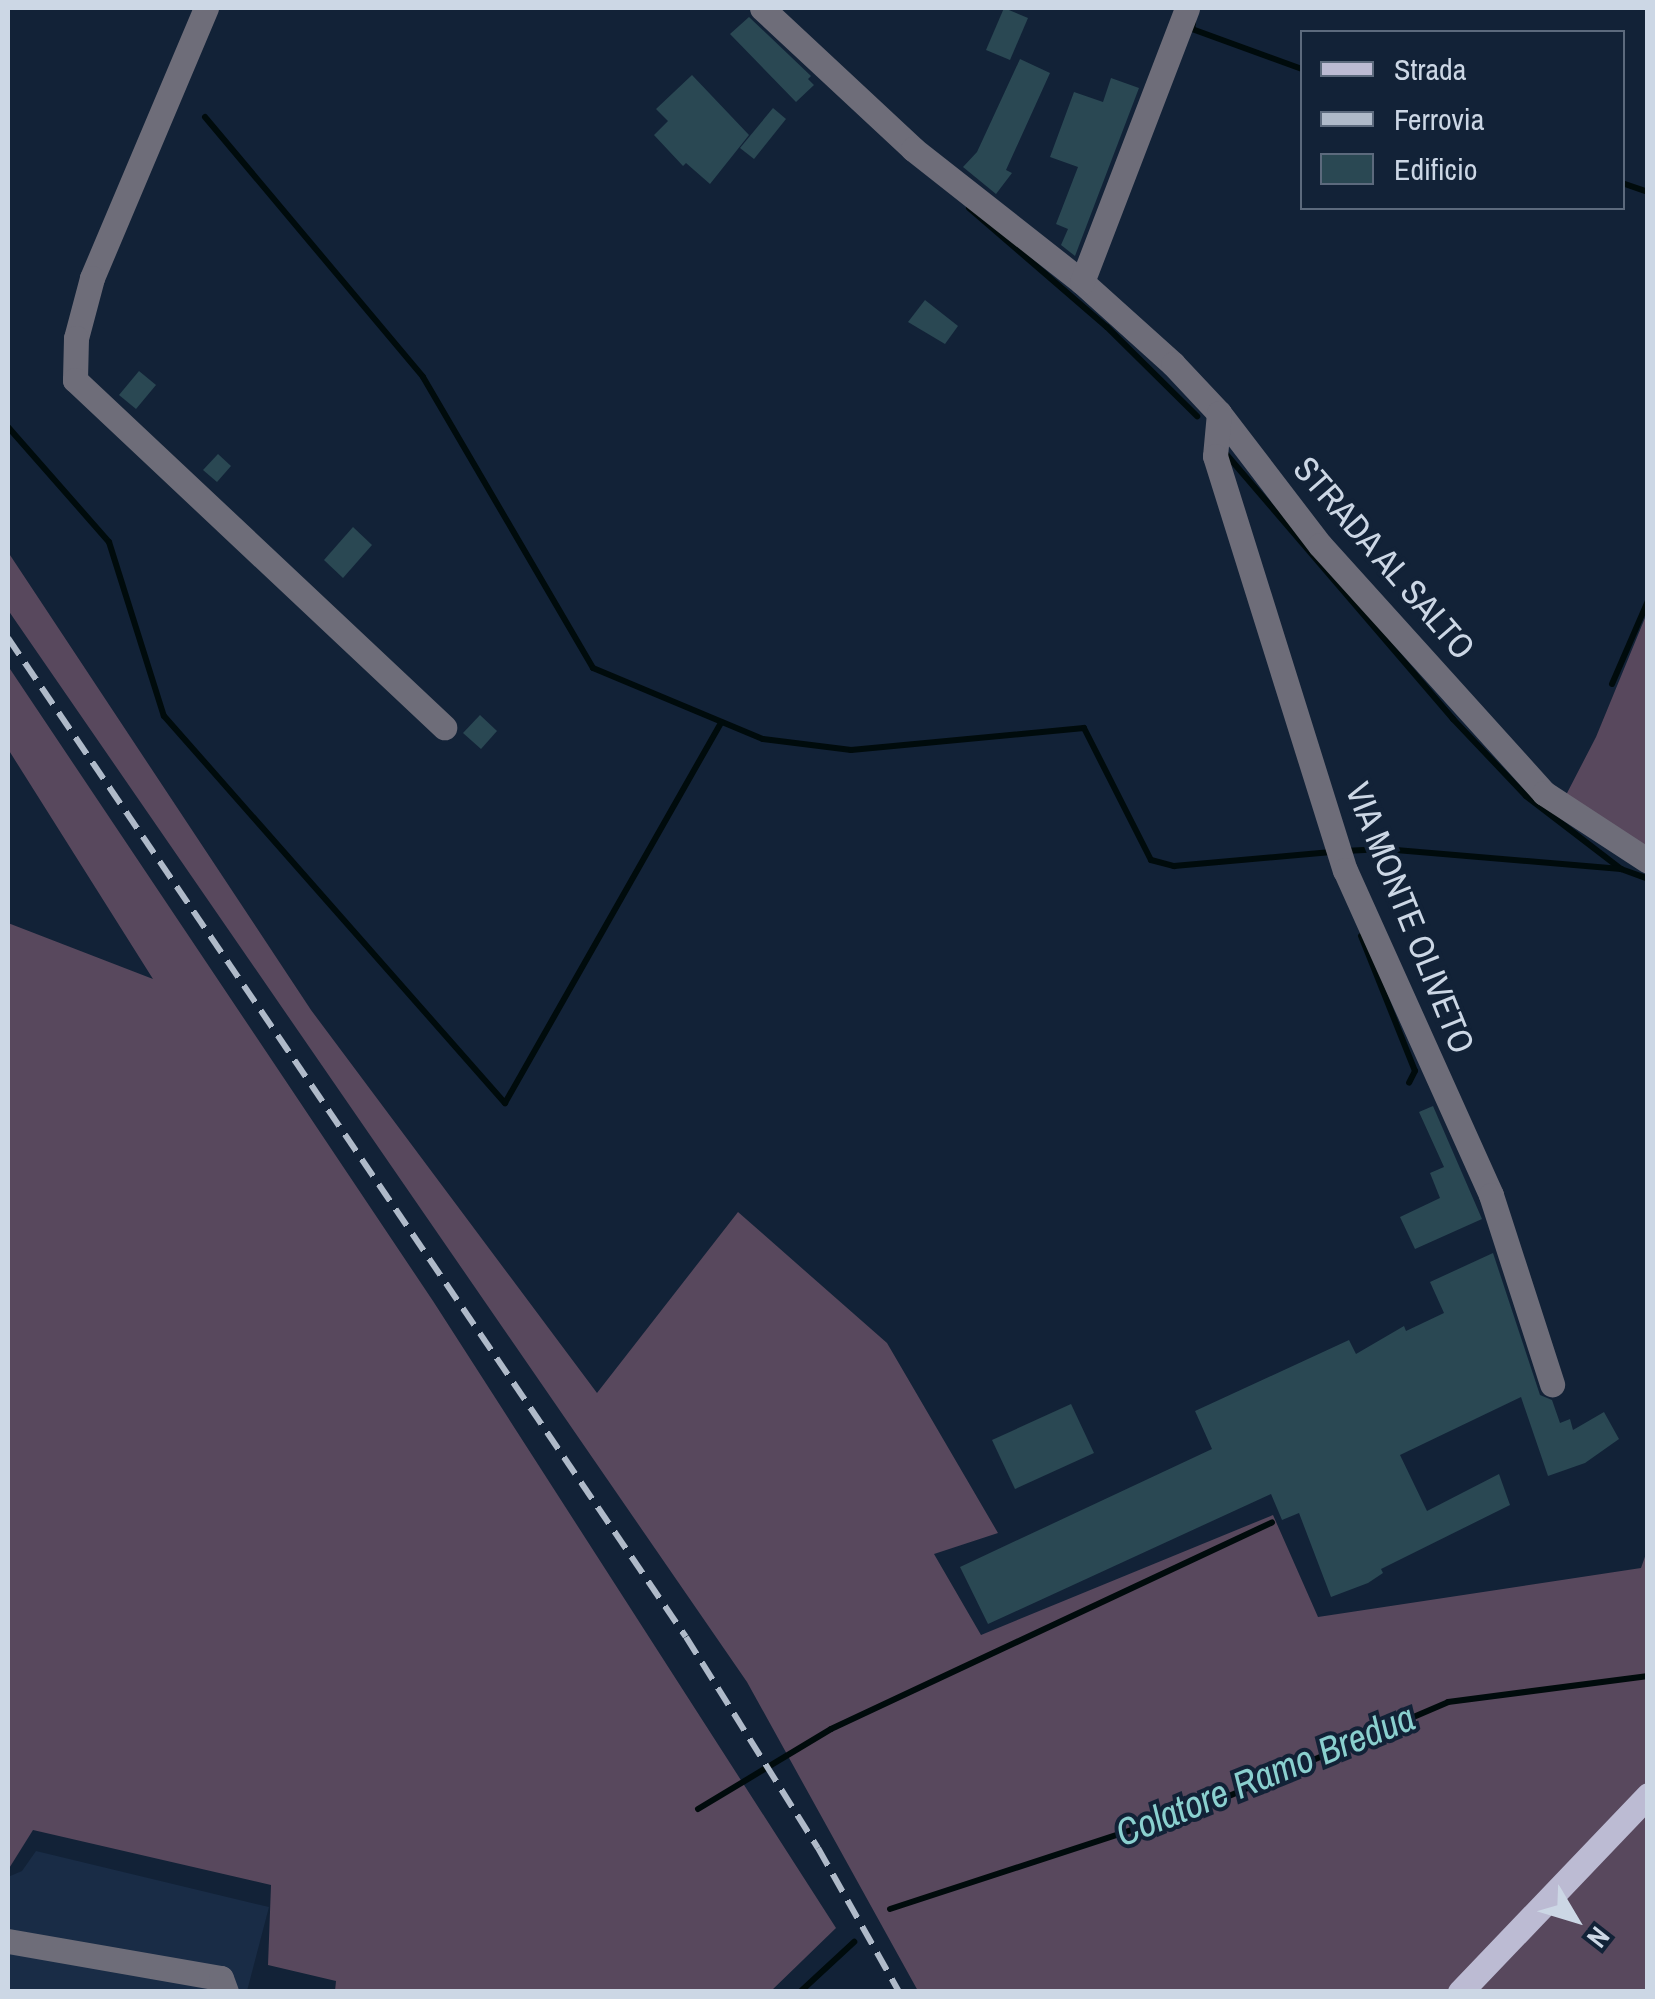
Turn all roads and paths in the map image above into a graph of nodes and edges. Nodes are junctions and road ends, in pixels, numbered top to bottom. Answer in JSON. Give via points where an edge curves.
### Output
{"nodes":[{"id":1,"x":206,"y":8,"type":"edge"},
{"id":2,"x":762,"y":8,"type":"edge"},
{"id":3,"x":1187,"y":8,"type":"edge"},
{"id":4,"x":1082,"y":282,"type":"junction"},
{"id":5,"x":1218,"y":413,"type":"junction"},
{"id":6,"x":444,"y":727,"type":"dead end"},
{"id":7,"x":1648,"y":861,"type":"edge"},
{"id":8,"x":1552,"y":1384,"type":"dead end"},
{"id":9,"x":1648,"y":1795,"type":"edge"},
{"id":10,"x":8,"y":1940,"type":"edge"},
{"id":11,"x":226,"y":1992,"type":"edge"},
{"id":12,"x":1460,"y":1992,"type":"edge"}],
"edges":[{"from":1,"to":6,"type":"street","via":[[92,278],[76,338],[75,380]]},
{"from":2,"to":4,"type":"street","name":"STRADA AL SALTO","via":[[912,149]]},
{"from":3,"to":4,"type":"street"},
{"from":4,"to":5,"type":"street","name":"STRADA AL SALTO"},
{"from":5,"to":7,"type":"street","name":"STRADA AL SALTO","via":[[1320,544],[1544,793]]},
{"from":5,"to":8,"type":"street","name":"VIA MONTE OLIVETO","via":[[1214,456],[1339,851],[1491,1195]]},
{"from":9,"to":12,"type":"main road"},
{"from":10,"to":11,"type":"street","via":[[220,1978]]}]}
